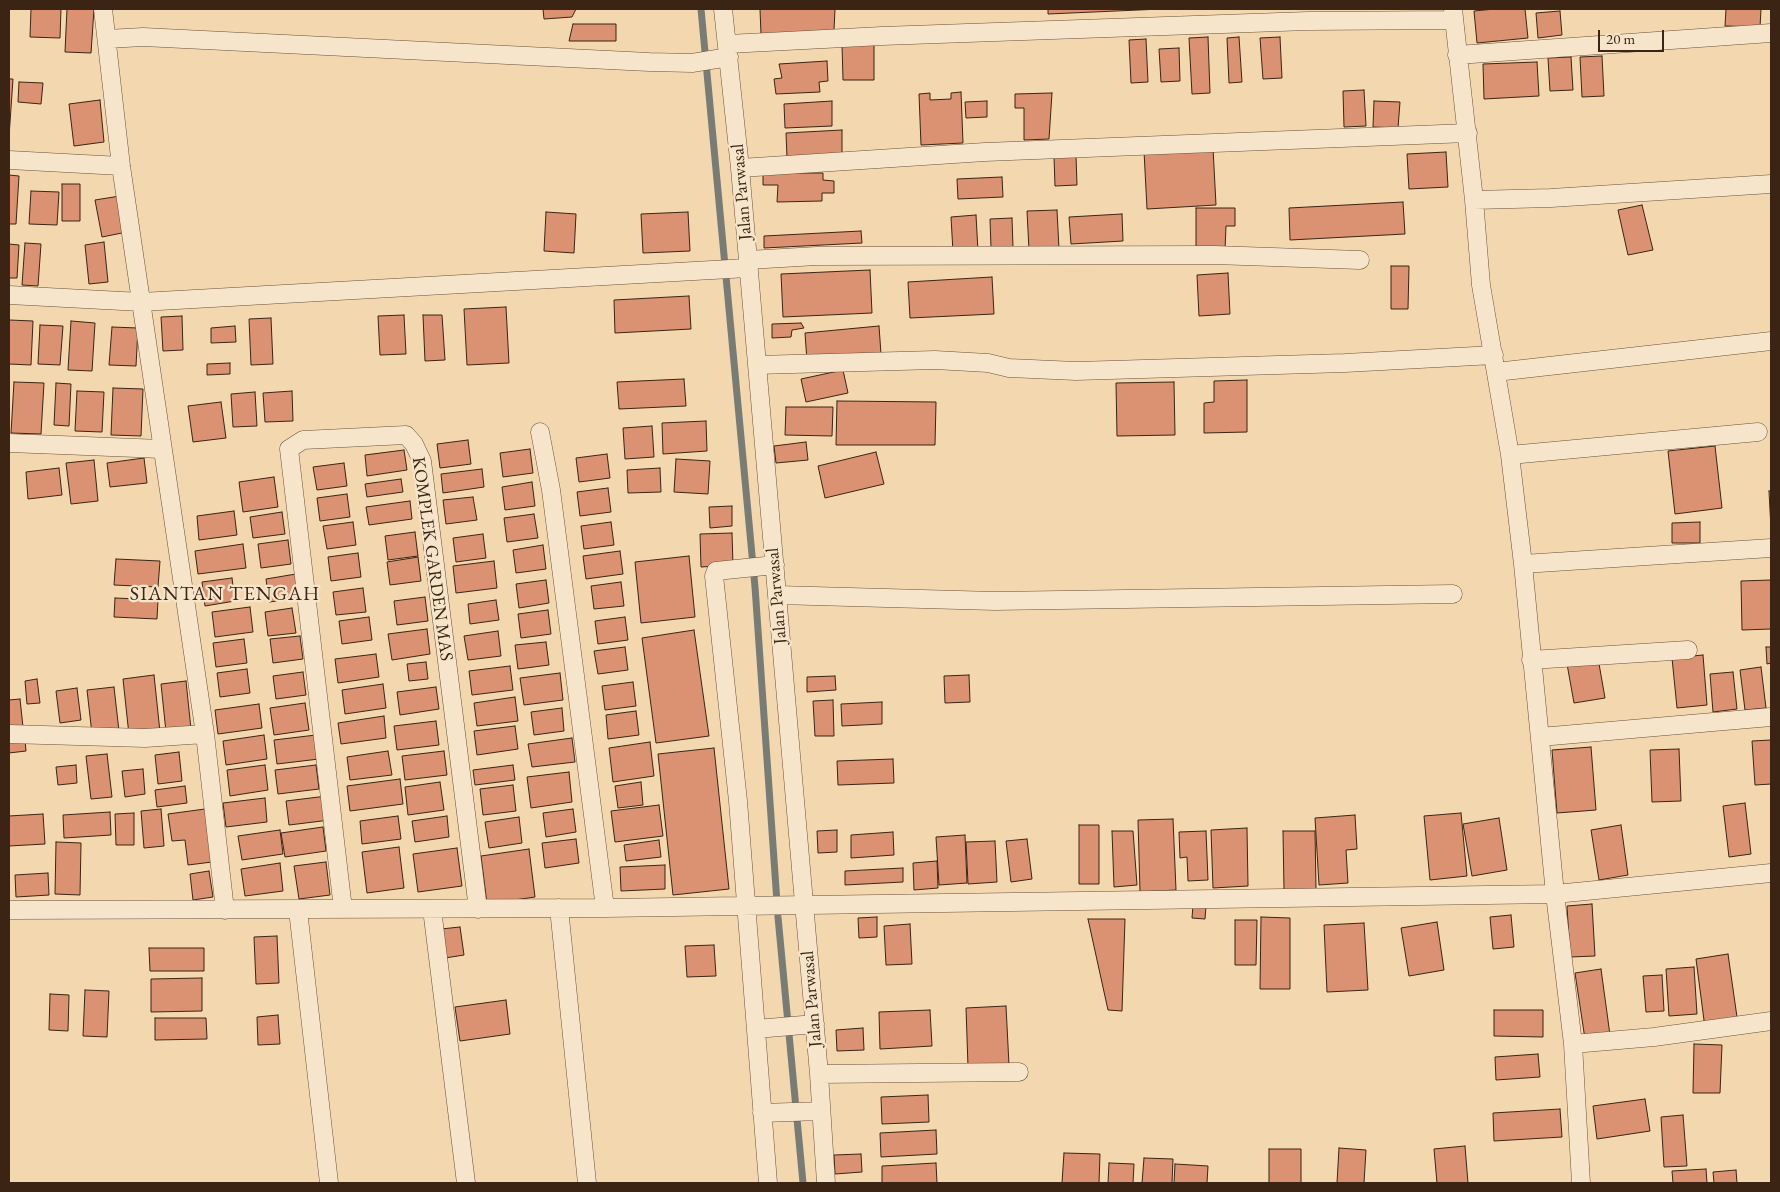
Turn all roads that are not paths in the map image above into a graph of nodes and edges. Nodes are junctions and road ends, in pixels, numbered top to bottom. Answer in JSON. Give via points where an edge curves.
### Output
{"nodes":[{"id":1,"x":103,"y":9,"type":"edge"},
{"id":2,"x":723,"y":9,"type":"edge"},
{"id":3,"x":1454,"y":14,"type":"edge"},
{"id":4,"x":1771,"y":33,"type":"edge"},
{"id":5,"x":106,"y":38,"type":"junction"},
{"id":6,"x":724,"y":54,"type":"junction"},
{"id":7,"x":1457,"y":55,"type":"junction"},
{"id":8,"x":1468,"y":133,"type":"junction"},
{"id":9,"x":9,"y":160,"type":"edge"},
{"id":10,"x":121,"y":166,"type":"junction"},
{"id":11,"x":740,"y":168,"type":"junction"},
{"id":12,"x":1771,"y":184,"type":"edge"},
{"id":13,"x":1474,"y":200,"type":"junction"},
{"id":14,"x":1360,"y":260,"type":"dead end"},
{"id":15,"x":745,"y":265,"type":"junction"},
{"id":16,"x":9,"y":295,"type":"edge"},
{"id":17,"x":141,"y":302,"type":"junction"},
{"id":18,"x":1771,"y":341,"type":"edge"},
{"id":19,"x":1495,"y":363,"type":"junction"},
{"id":20,"x":757,"y":365,"type":"junction"},
{"id":21,"x":540,"y":432,"type":"dead end"},
{"id":22,"x":1758,"y":432,"type":"dead end"},
{"id":23,"x":9,"y":443,"type":"edge"},
{"id":24,"x":162,"y":449,"type":"junction"},
{"id":25,"x":1510,"y":455,"type":"junction"},
{"id":26,"x":1771,"y":548,"type":"edge"},
{"id":27,"x":1523,"y":564,"type":"junction"},
{"id":28,"x":769,"y":566,"type":"junction"},
{"id":29,"x":1453,"y":594,"type":"dead end"},
{"id":30,"x":777,"y":596,"type":"junction"},
{"id":31,"x":1688,"y":650,"type":"dead end"},
{"id":32,"x":1531,"y":660,"type":"junction"},
{"id":33,"x":1771,"y":717,"type":"edge"},
{"id":34,"x":9,"y":734,"type":"edge"},
{"id":35,"x":205,"y":734,"type":"junction"},
{"id":36,"x":1540,"y":737,"type":"junction"},
{"id":37,"x":1771,"y":873,"type":"edge"},
{"id":38,"x":1555,"y":894,"type":"junction"},
{"id":39,"x":797,"y":904,"type":"junction"},
{"id":40,"x":755,"y":905,"type":"junction"},
{"id":41,"x":559,"y":908,"type":"junction"},
{"id":42,"x":605,"y":908,"type":"junction"},
{"id":43,"x":343,"y":909,"type":"junction"},
{"id":44,"x":432,"y":909,"type":"junction"},
{"id":45,"x":478,"y":909,"type":"junction"},
{"id":46,"x":9,"y":910,"type":"edge"},
{"id":47,"x":225,"y":910,"type":"junction"},
{"id":48,"x":298,"y":910,"type":"junction"},
{"id":49,"x":1771,"y":1021,"type":"edge"},
{"id":50,"x":806,"y":1025,"type":"junction"},
{"id":51,"x":756,"y":1029,"type":"junction"},
{"id":52,"x":1573,"y":1044,"type":"junction"},
{"id":53,"x":1019,"y":1072,"type":"dead end"},
{"id":54,"x":819,"y":1074,"type":"junction"},
{"id":55,"x":814,"y":1111,"type":"junction"},
{"id":56,"x":762,"y":1113,"type":"junction"},
{"id":57,"x":329,"y":1183,"type":"edge"},
{"id":58,"x":466,"y":1183,"type":"edge"},
{"id":59,"x":587,"y":1183,"type":"edge"},
{"id":60,"x":768,"y":1183,"type":"edge"},
{"id":61,"x":826,"y":1183,"type":"edge"},
{"id":62,"x":1581,"y":1183,"type":"edge"}],
"edges":[{"from":1,"to":5,"type":"street"},
{"from":2,"to":6,"type":"street","name":"Jalan Parwasal"},
{"from":3,"to":6,"type":"street","via":[[882,36]]},
{"from":3,"to":7,"type":"street"},
{"from":4,"to":7,"type":"street"},
{"from":5,"to":6,"type":"street","via":[[170,38],[692,63]]},
{"from":5,"to":10,"type":"street"},
{"from":6,"to":11,"type":"street","name":"Jalan Parwasal"},
{"from":7,"to":8,"type":"street"},
{"from":8,"to":11,"type":"street","via":[[985,152]]},
{"from":8,"to":13,"type":"street"},
{"from":9,"to":10,"type":"street"},
{"from":10,"to":17,"type":"street"},
{"from":11,"to":15,"type":"street","name":"Jalan Parwasal"},
{"from":12,"to":13,"type":"street"},
{"from":13,"to":19,"type":"street","via":[[1481,285]]},
{"from":14,"to":15,"type":"street","via":[[1214,255],[817,256]]},
{"from":15,"to":17,"type":"street"},
{"from":15,"to":20,"type":"street","name":"Jalan Parwasal"},
{"from":16,"to":17,"type":"street"},
{"from":17,"to":24,"type":"street"},
{"from":18,"to":19,"type":"street"},
{"from":19,"to":20,"type":"street","via":[[1345,363],[1076,371],[935,360]]},
{"from":19,"to":25,"type":"street"},
{"from":20,"to":28,"type":"street","name":"Jalan Parwasal"},
{"from":21,"to":42,"type":"street","via":[[551,490]]},
{"from":22,"to":25,"type":"street"},
{"from":23,"to":24,"type":"street"},
{"from":24,"to":35,"type":"street"},
{"from":25,"to":27,"type":"street"},
{"from":26,"to":27,"type":"street"},
{"from":27,"to":32,"type":"street"},
{"from":28,"to":30,"type":"street","name":"Jalan Parwasal"},
{"from":28,"to":40,"type":"street","via":[[716,571],[714,585],[738,801]]},
{"from":29,"to":30,"type":"street","via":[[995,601]]},
{"from":30,"to":39,"type":"street","name":"Jalan Parwasal"},
{"from":31,"to":32,"type":"street"},
{"from":32,"to":36,"type":"street"},
{"from":33,"to":36,"type":"street"},
{"from":34,"to":35,"type":"street","via":[[145,738]]},
{"from":35,"to":47,"type":"street"},
{"from":36,"to":38,"type":"street"},
{"from":37,"to":38,"type":"street"},
{"from":38,"to":39,"type":"street"},
{"from":38,"to":52,"type":"street"},
{"from":39,"to":40,"type":"street"},
{"from":39,"to":50,"type":"street","name":"Jalan Parwasal"},
{"from":40,"to":42,"type":"street"},
{"from":40,"to":51,"type":"street"},
{"from":41,"to":42,"type":"street"},
{"from":41,"to":45,"type":"street"},
{"from":41,"to":59,"type":"street"},
{"from":43,"to":44,"type":"street"},
{"from":43,"to":45,"type":"street","name":"KOMPLEK GARDEN MAS","via":[[289,449],[303,440],[406,435],[422,461]]},
{"from":43,"to":48,"type":"street"},
{"from":44,"to":45,"type":"street"},
{"from":44,"to":58,"type":"street"},
{"from":46,"to":47,"type":"street"},
{"from":47,"to":48,"type":"street"},
{"from":48,"to":57,"type":"street"},
{"from":49,"to":52,"type":"street"},
{"from":50,"to":51,"type":"street"},
{"from":50,"to":54,"type":"street","name":"Jalan Parwasal"},
{"from":51,"to":56,"type":"street"},
{"from":52,"to":62,"type":"street"},
{"from":53,"to":54,"type":"street"},
{"from":54,"to":55,"type":"street","name":"Jalan Parwasal"},
{"from":55,"to":56,"type":"street"},
{"from":55,"to":61,"type":"street","name":"Jalan Parwasal"},
{"from":56,"to":60,"type":"street"}]}
